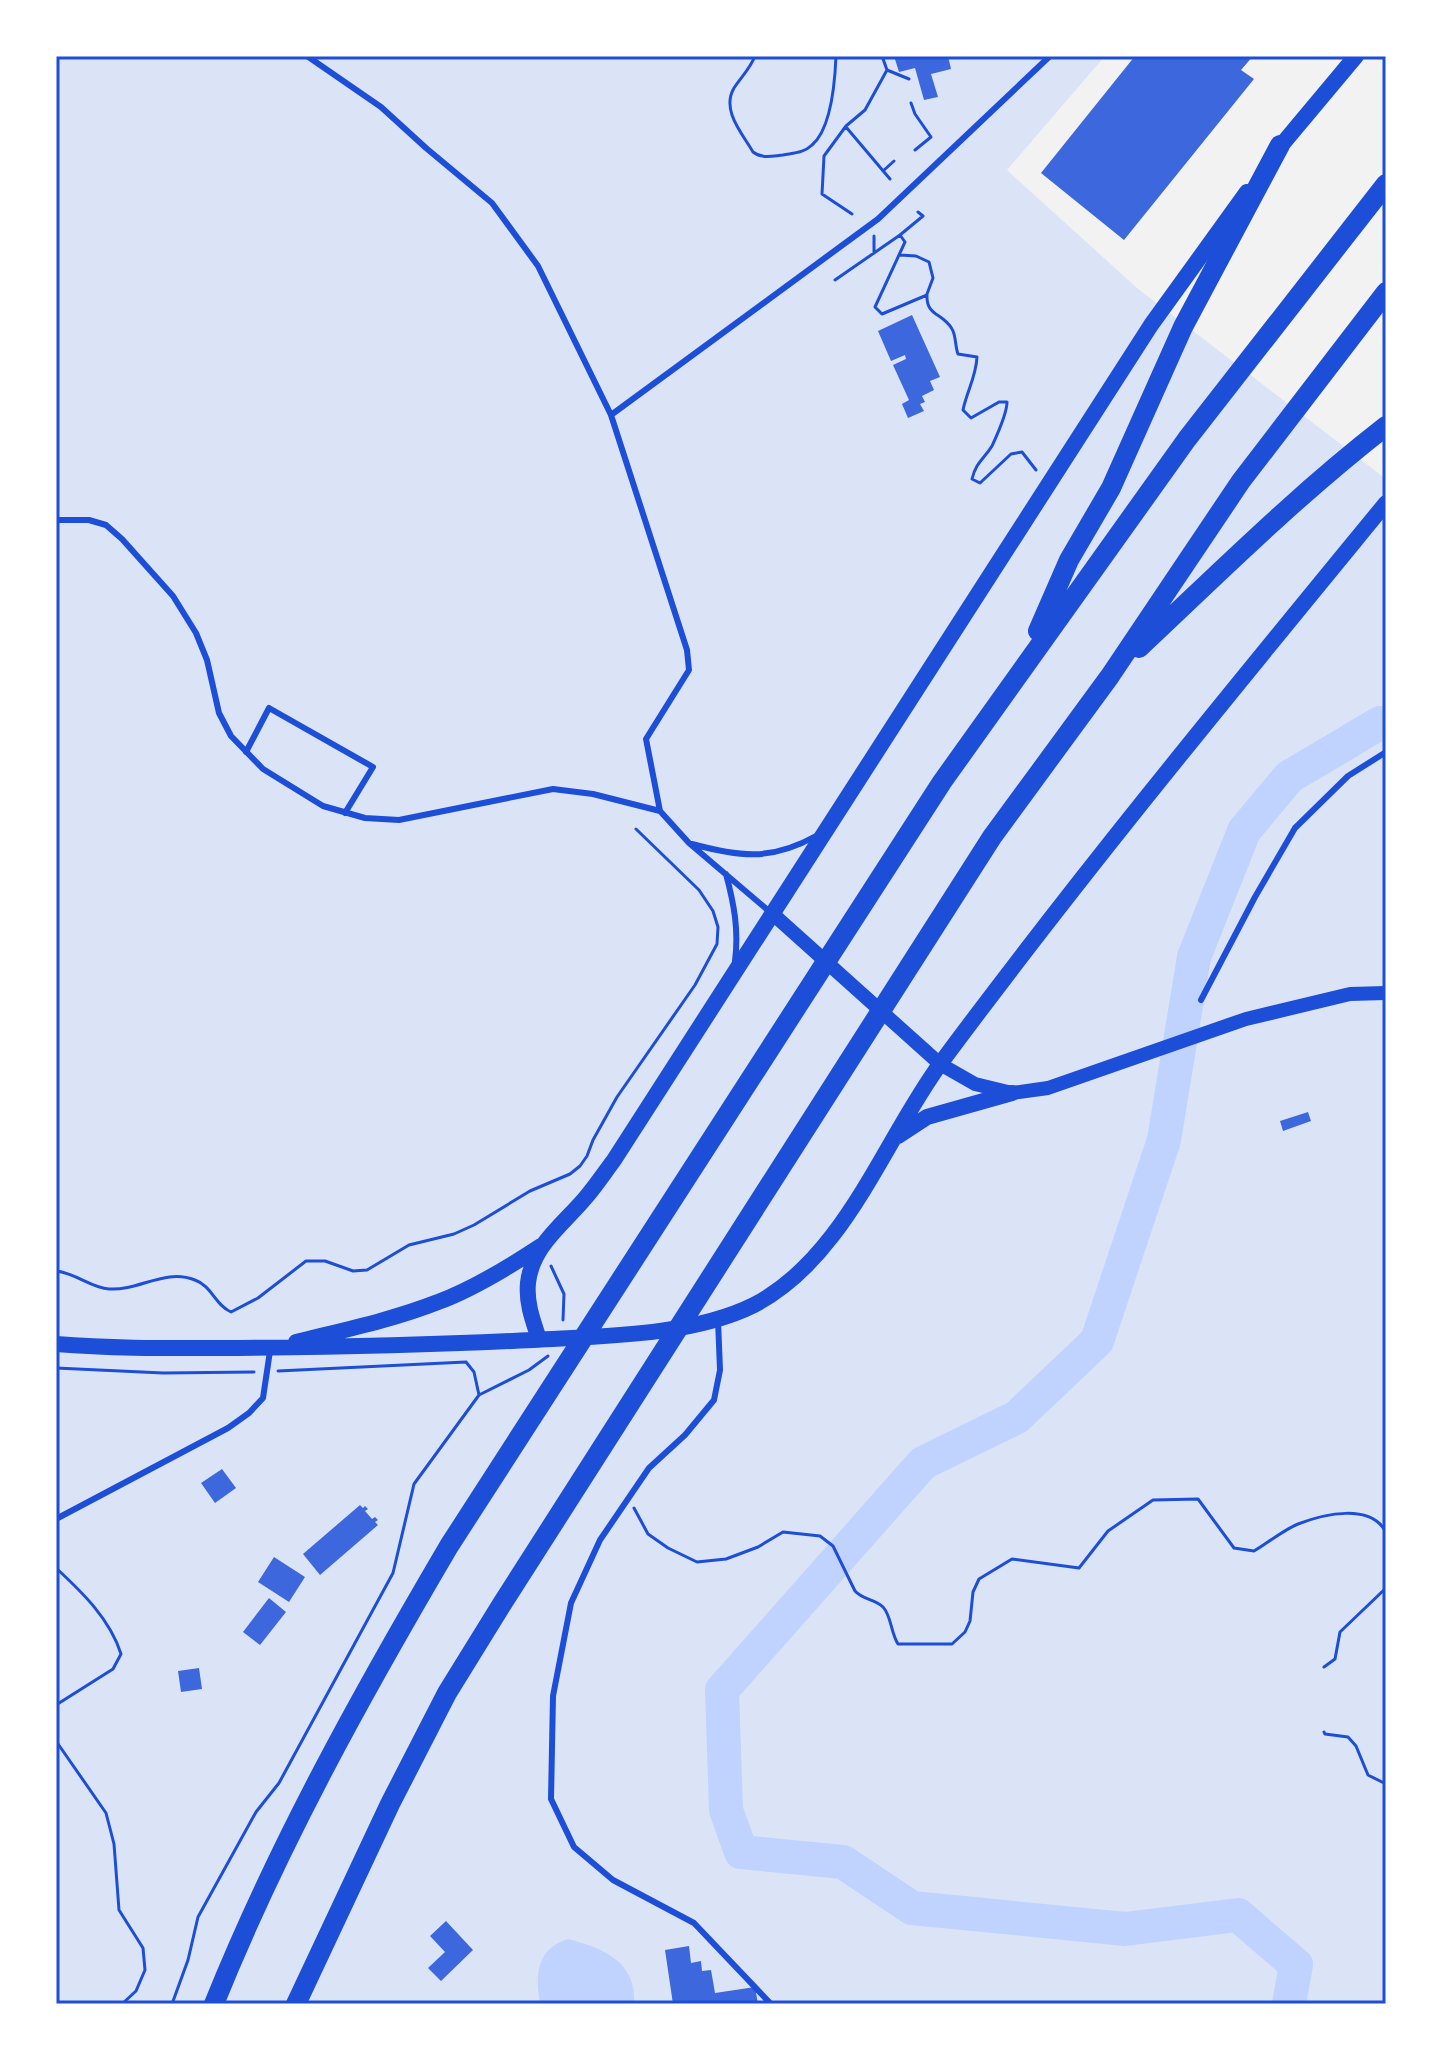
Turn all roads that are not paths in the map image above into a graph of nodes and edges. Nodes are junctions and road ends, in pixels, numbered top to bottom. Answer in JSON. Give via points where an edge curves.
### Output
{"nodes":[{"id":1,"x":307,"y":56,"type":"edge"},
{"id":2,"x":1050,"y":56,"type":"edge"},
{"id":3,"x":1356,"y":56,"type":"edge"},
{"id":4,"x":1280,"y":145,"type":"junction"},
{"id":5,"x":1386,"y":184,"type":"edge"},
{"id":6,"x":1386,"y":292,"type":"edge"},
{"id":7,"x":611,"y":415,"type":"junction"},
{"id":8,"x":1386,"y":426,"type":"edge"},
{"id":9,"x":1386,"y":503,"type":"edge"},
{"id":10,"x":56,"y":520,"type":"edge"},
{"id":11,"x":1019,"y":674,"type":"junction"},
{"id":12,"x":1110,"y":676,"type":"junction"},
{"id":13,"x":246,"y":752,"type":"junction"},
{"id":14,"x":1386,"y":752,"type":"edge"},
{"id":15,"x":660,"y":811,"type":"junction"},
{"id":16,"x":345,"y":813,"type":"junction"},
{"id":17,"x":826,"y":831,"type":"junction"},
{"id":18,"x":689,"y":843,"type":"junction"},
{"id":19,"x":726,"y":874,"type":"junction"},
{"id":20,"x":774,"y":915,"type":"junction"},
{"id":21,"x":734,"y":974,"type":"junction"},
{"id":22,"x":1386,"y":993,"type":"edge"},
{"id":23,"x":1201,"y":1000,"type":"dead end"},
{"id":24,"x":940,"y":1064,"type":"junction"},
{"id":25,"x":1012,"y":1093,"type":"junction"},
{"id":26,"x":894,"y":1139,"type":"junction"},
{"id":27,"x":542,"y":1245,"type":"junction"},
{"id":28,"x":718,"y":1320,"type":"junction"},
{"id":29,"x":539,"y":1339,"type":"junction"},
{"id":30,"x":56,"y":1344,"type":"edge"},
{"id":31,"x":270,"y":1347,"type":"junction"},
{"id":32,"x":56,"y":1519,"type":"edge"},
{"id":33,"x":214,"y":2004,"type":"edge"},
{"id":34,"x":296,"y":2004,"type":"edge"},
{"id":35,"x":771,"y":2004,"type":"edge"}],
"edges":[{"from":1,"to":7,"type":"lane","via":[[381,107],[492,203],[538,266]]},
{"from":2,"to":7,"type":"lane","via":[[878,219]]},
{"from":3,"to":4,"type":"main road"},
{"from":4,"to":11,"type":"highway","via":[[1183,327]]},
{"from":4,"to":17,"type":"main road","via":[[1151,325]]},
{"from":5,"to":11,"type":"highway","via":[[1187,439]]},
{"from":6,"to":12,"type":"highway","via":[[1241,481]]},
{"from":7,"to":15,"type":"lane","via":[[687,650],[689,670],[646,739]]},
{"from":8,"to":12,"type":"highway","via":[[1246,544]]},
{"from":9,"to":24,"type":"main road","via":[[1190,743]]},
{"from":10,"to":13,"type":"lane","via":[[106,525],[173,596],[207,660],[219,713]]},
{"from":11,"to":33,"type":"highway","via":[[942,782],[449,1546],[334,1747]]},
{"from":12,"to":34,"type":"highway","via":[[992,837],[447,1693]]},
{"from":13,"to":16,"type":"lane","via":[[263,769],[323,806]]},
{"from":13,"to":16,"type":"lane","via":[[269,708],[373,767]]},
{"from":14,"to":23,"type":"lane","via":[[1348,776],[1295,828]]},
{"from":15,"to":16,"type":"lane","via":[[553,789],[399,820]]},
{"from":15,"to":18,"type":"lane"},
{"from":17,"to":18,"type":"lane","via":[[771,854],[730,855]]},
{"from":17,"to":20,"type":"main road"},
{"from":18,"to":19,"type":"lane"},
{"from":19,"to":20,"type":"lane"},
{"from":19,"to":21,"type":"lane","via":[[738,939]]},
{"from":20,"to":21,"type":"main road"},
{"from":20,"to":24,"type":"street"},
{"from":21,"to":27,"type":"main road","via":[[614,1160]]},
{"from":22,"to":25,"type":"street","via":[[1350,994],[1246,1019],[1048,1088]]},
{"from":24,"to":25,"type":"street","via":[[975,1084]]},
{"from":24,"to":26,"type":"main road"},
{"from":25,"to":26,"type":"main road","via":[[927,1117]]},
{"from":26,"to":28,"type":"main road","via":[[843,1220],[804,1268],[782,1288]]},
{"from":27,"to":29,"type":"main road","via":[[528,1284]]},
{"from":27,"to":31,"type":"main road","via":[[442,1301],[379,1322]]},
{"from":28,"to":29,"type":"main road"},
{"from":28,"to":35,"type":"lane","via":[[720,1370],[714,1400],[649,1468],[600,1540],[571,1603],[553,1696],[551,1799],[574,1847],[613,1880],[694,1923]]},
{"from":29,"to":31,"type":"main road","via":[[339,1349]]},
{"from":30,"to":31,"type":"main road"},
{"from":31,"to":32,"type":"lane","via":[[263,1398],[249,1413]]}]}
